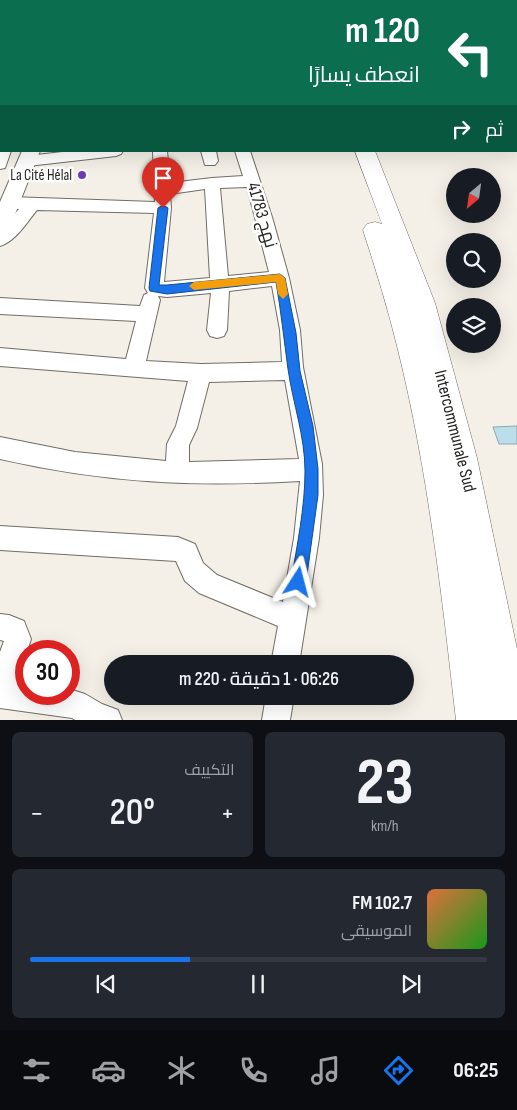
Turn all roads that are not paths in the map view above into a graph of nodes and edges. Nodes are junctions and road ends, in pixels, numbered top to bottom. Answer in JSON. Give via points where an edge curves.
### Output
{"nodes":[{"id":1,"x":4,"y":152,"type":"edge"},
{"id":2,"x":99,"y":152,"type":"edge"},
{"id":3,"x":160,"y":152,"type":"edge"},
{"id":4,"x":242,"y":152,"type":"edge"},
{"id":5,"x":346,"y":152,"type":"edge"},
{"id":6,"x":364,"y":152,"type":"edge"},
{"id":7,"x":29,"y":156,"type":"edge"},
{"id":8,"x":0,"y":164,"type":"edge"},
{"id":9,"x":253,"y":181,"type":"junction"},
{"id":10,"x":212,"y":183,"type":"junction"},
{"id":11,"x":162,"y":190,"type":"junction"},
{"id":12,"x":10,"y":203,"type":"junction"},
{"id":13,"x":33,"y":204,"type":"junction"},
{"id":14,"x":163,"y":208,"type":"junction"},
{"id":15,"x":0,"y":227,"type":"edge"},
{"id":16,"x":0,"y":240,"type":"edge"},
{"id":17,"x":280,"y":278,"type":"junction"},
{"id":18,"x":219,"y":283,"type":"junction"},
{"id":19,"x":154,"y":288,"type":"junction"},
{"id":20,"x":0,"y":306,"type":"edge"},
{"id":21,"x":148,"y":314,"type":"junction"},
{"id":22,"x":217,"y":330,"type":"dead end"},
{"id":23,"x":0,"y":357,"type":"edge"},
{"id":24,"x":134,"y":369,"type":"junction"},
{"id":25,"x":294,"y":371,"type":"junction"},
{"id":26,"x":201,"y":373,"type":"junction"},
{"id":27,"x":0,"y":448,"type":"edge"},
{"id":28,"x":311,"y":469,"type":"junction"},
{"id":29,"x":177,"y":472,"type":"junction"},
{"id":30,"x":0,"y":538,"type":"edge"},
{"id":31,"x":292,"y":619,"type":"junction"},
{"id":32,"x":0,"y":626,"type":"edge"},
{"id":33,"x":286,"y":655,"type":"edge"},
{"id":34,"x":0,"y":694,"type":"edge"},
{"id":35,"x":278,"y":705,"type":"edge"},
{"id":36,"x":108,"y":720,"type":"edge"},
{"id":37,"x":276,"y":720,"type":"edge"},
{"id":38,"x":476,"y":720,"type":"edge"},
{"id":39,"x":510,"y":720,"type":"edge"}],
"edges":[{"from":1,"to":8,"type":"street"},
{"from":2,"to":7,"type":"street"},
{"from":3,"to":11,"type":"street"},
{"from":4,"to":9,"type":"street","name":"نهج 41783"},
{"from":5,"to":38,"type":"highway","name":"Intercommunale Sud","via":[[401,308],[426,406],[448,518]]},
{"from":6,"to":39,"type":"highway","name":"Intercommunale Sud","via":[[421,301],[460,444],[491,600]]},
{"from":7,"to":12,"type":"street"},
{"from":9,"to":10,"type":"street"},
{"from":9,"to":17,"type":"street","name":"نهج 41783"},
{"from":10,"to":11,"type":"street"},
{"from":10,"to":18,"type":"street"},
{"from":11,"to":14,"type":"street"},
{"from":12,"to":13,"type":"street"},
{"from":12,"to":15,"type":"street"},
{"from":13,"to":14,"type":"street"},
{"from":13,"to":16,"type":"street"},
{"from":14,"to":19,"type":"street"},
{"from":17,"to":18,"type":"street"},
{"from":17,"to":25,"type":"street","name":"نهج 41783"},
{"from":18,"to":19,"type":"street","via":[[167,290]]},
{"from":18,"to":22,"type":"street"},
{"from":19,"to":21,"type":"street"},
{"from":20,"to":21,"type":"street"},
{"from":21,"to":24,"type":"street"},
{"from":23,"to":24,"type":"street"},
{"from":24,"to":26,"type":"street"},
{"from":25,"to":26,"type":"street"},
{"from":25,"to":28,"type":"street","name":"نهج 41783","via":[[307,426]]},
{"from":26,"to":29,"type":"street","via":[[178,444]]},
{"from":27,"to":29,"type":"street","via":[[47,459]]},
{"from":28,"to":29,"type":"street"},
{"from":28,"to":31,"type":"street","name":"نهج 41783","via":[[311,495]]},
{"from":30,"to":31,"type":"street","via":[[178,549],[186,554],[194,572],[208,584]]},
{"from":31,"to":33,"type":"street","name":"نهج 41783"},
{"from":32,"to":34,"type":"street","via":[[12,628],[18,639]]},
{"from":34,"to":36,"type":"street","via":[[75,704],[91,716]]},
{"from":35,"to":37,"type":"street"}]}
